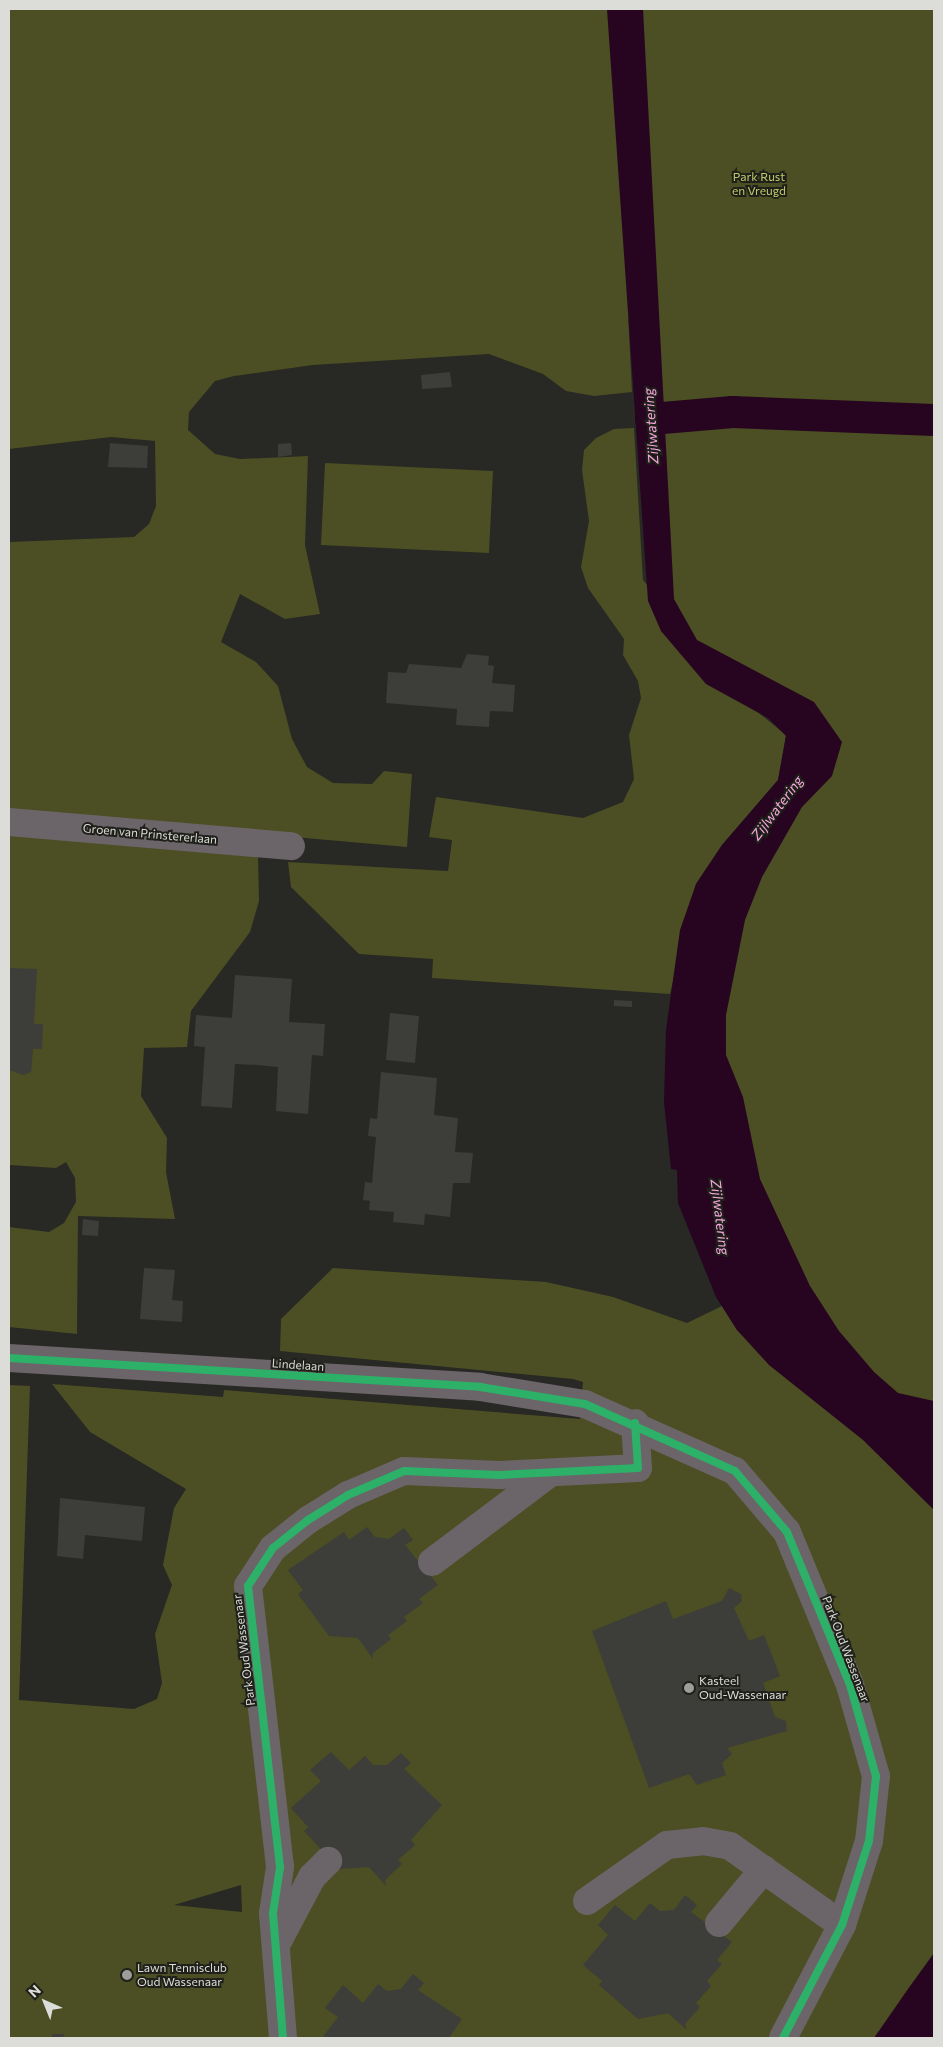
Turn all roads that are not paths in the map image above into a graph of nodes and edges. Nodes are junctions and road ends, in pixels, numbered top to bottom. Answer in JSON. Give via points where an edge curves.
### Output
{"nodes":[{"id":1,"x":9,"y":822,"type":"edge"},
{"id":2,"x":291,"y":846,"type":"dead end"},
{"id":3,"x":9,"y":1358,"type":"edge"},
{"id":4,"x":585,"y":1404,"type":"joint"},
{"id":5,"x":635,"y":1423,"type":"junction"},
{"id":6,"x":550,"y":1473,"type":"junction"},
{"id":7,"x":432,"y":1562,"type":"dead end"},
{"id":8,"x":328,"y":1861,"type":"dead end"},
{"id":9,"x":764,"y":1868,"type":"junction"},
{"id":10,"x":587,"y":1901,"type":"dead end"},
{"id":11,"x":719,"y":1923,"type":"dead end"},
{"id":12,"x":842,"y":1925,"type":"junction"},
{"id":13,"x":276,"y":1946,"type":"junction"},
{"id":14,"x":283,"y":2038,"type":"edge"},
{"id":15,"x":783,"y":2038,"type":"edge"}],
"edges":[{"from":1,"to":2,"type":"street","name":"Groen van Prinstererlaan"},
{"from":3,"to":4,"type":"street","name":"Lindelaan","via":[[480,1388]]},
{"from":4,"to":5,"type":"street","name":"Park Oud Wassenaar"},
{"from":5,"to":6,"type":"street","name":"Park Oud Wassenaar","via":[[638,1468]]},
{"from":5,"to":12,"type":"street","name":"Park Oud Wassenaar","via":[[735,1471],[791,1541],[850,1686],[876,1776],[869,1841]]},
{"from":6,"to":7,"type":"street"},
{"from":6,"to":13,"type":"street","name":"Park Oud Wassenaar","via":[[404,1471],[348,1495],[308,1520],[273,1548],[248,1586],[280,1867],[273,1913]]},
{"from":8,"to":13,"type":"street","via":[[312,1877]]},
{"from":9,"to":10,"type":"street","via":[[730,1846],[703,1841],[666,1845]]},
{"from":9,"to":11,"type":"street"},
{"from":9,"to":12,"type":"street"},
{"from":12,"to":15,"type":"street","name":"Park Oud Wassenaar"},
{"from":13,"to":14,"type":"street","name":"Park Oud Wassenaar"}]}
